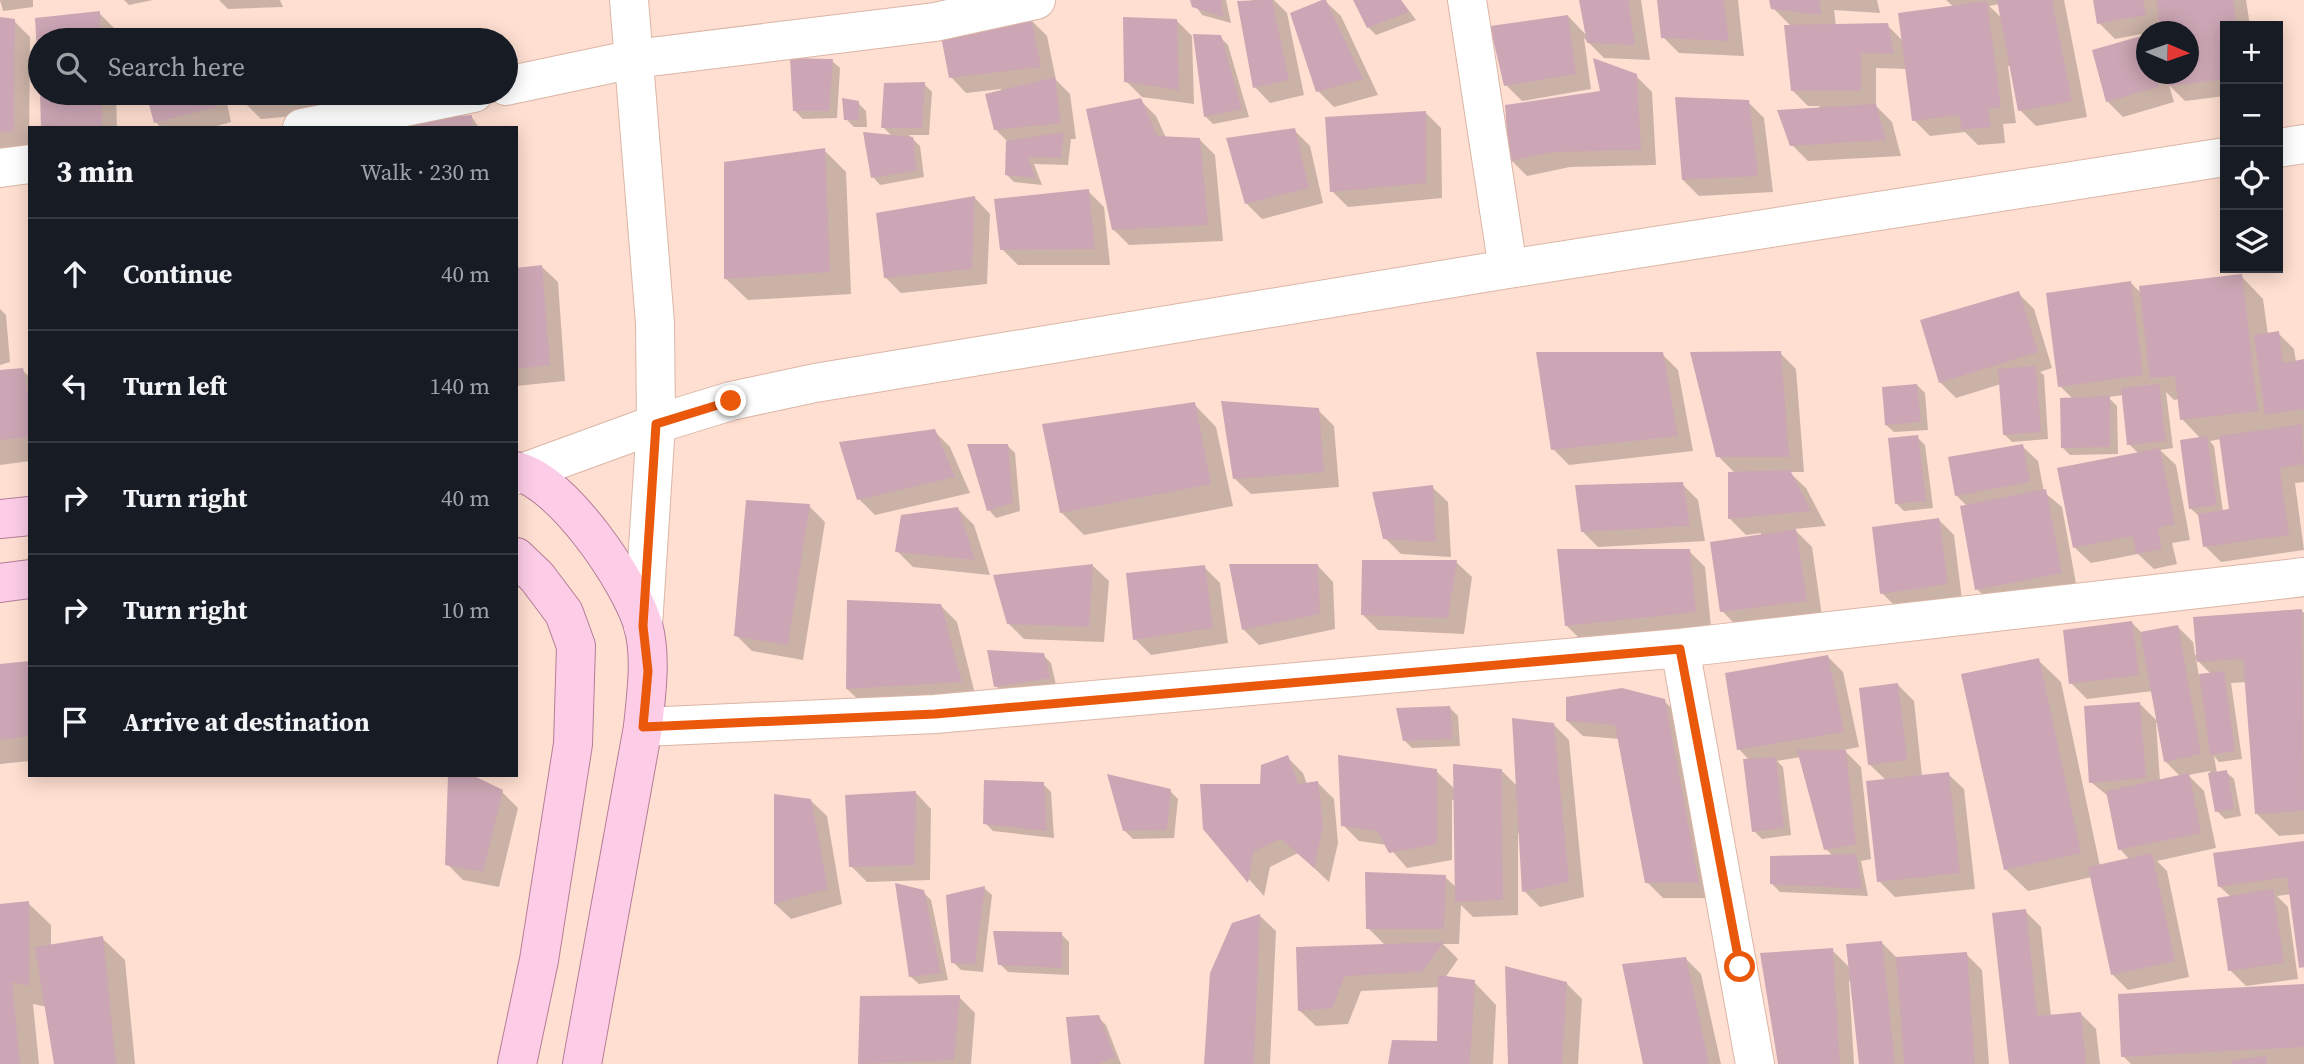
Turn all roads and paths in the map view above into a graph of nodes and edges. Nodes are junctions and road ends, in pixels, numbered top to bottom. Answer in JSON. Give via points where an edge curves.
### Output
{"nodes":[{"id":1,"x":629,"y":0,"type":"edge"},
{"id":2,"x":1036,"y":0,"type":"edge"},
{"id":3,"x":1467,"y":0,"type":"edge"},
{"id":4,"x":634,"y":59,"type":"junction"},
{"id":5,"x":518,"y":83,"type":"edge"},
{"id":6,"x":415,"y":105,"type":"edge"},
{"id":7,"x":312,"y":126,"type":"edge"},
{"id":8,"x":2304,"y":144,"type":"edge"},
{"id":9,"x":2283,"y":147,"type":"edge"},
{"id":10,"x":2220,"y":158,"type":"edge"},
{"id":11,"x":28,"y":164,"type":"edge"},
{"id":12,"x":0,"y":168,"type":"edge"},
{"id":13,"x":1508,"y":269,"type":"junction"},
{"id":14,"x":656,"y":424,"type":"junction"},
{"id":15,"x":518,"y":472,"type":"edge"},
{"id":16,"x":28,"y":516,"type":"edge"},
{"id":17,"x":0,"y":519,"type":"edge"},
{"id":18,"x":518,"y":559,"type":"edge"},
{"id":19,"x":2304,"y":578,"type":"edge"},
{"id":20,"x":28,"y":579,"type":"edge"},
{"id":21,"x":0,"y":583,"type":"edge"},
{"id":22,"x":643,"y":626,"type":"junction"},
{"id":23,"x":1680,"y":649,"type":"junction"},
{"id":24,"x":643,"y":727,"type":"junction"},
{"id":25,"x":517,"y":1064,"type":"edge"},
{"id":26,"x":582,"y":1064,"type":"edge"},
{"id":27,"x":1755,"y":1064,"type":"edge"}],
"edges":[{"from":1,"to":4,"type":"street"},
{"from":2,"to":4,"type":"street","via":[[935,22]]},
{"from":3,"to":13,"type":"street"},
{"from":4,"to":5,"type":"street"},
{"from":4,"to":14,"type":"street","via":[[655,323]]},
{"from":6,"to":7,"type":"street"},
{"from":8,"to":9,"type":"street"},
{"from":10,"to":13,"type":"street"},
{"from":11,"to":12,"type":"street"},
{"from":13,"to":14,"type":"street","via":[[815,383],[731,401]]},
{"from":14,"to":15,"type":"street"},
{"from":14,"to":22,"type":"street"},
{"from":15,"to":22,"type":"main road","via":[[558,496],[595,539]]},
{"from":16,"to":17,"type":"main road"},
{"from":18,"to":25,"type":"main road","via":[[564,613],[576,646],[573,744],[539,960]]},
{"from":19,"to":23,"type":"street"},
{"from":20,"to":21,"type":"main road"},
{"from":22,"to":24,"type":"main road","via":[[648,671]]},
{"from":23,"to":24,"type":"street","via":[[935,714]]},
{"from":23,"to":27,"type":"street"},
{"from":24,"to":26,"type":"main road"}]}
